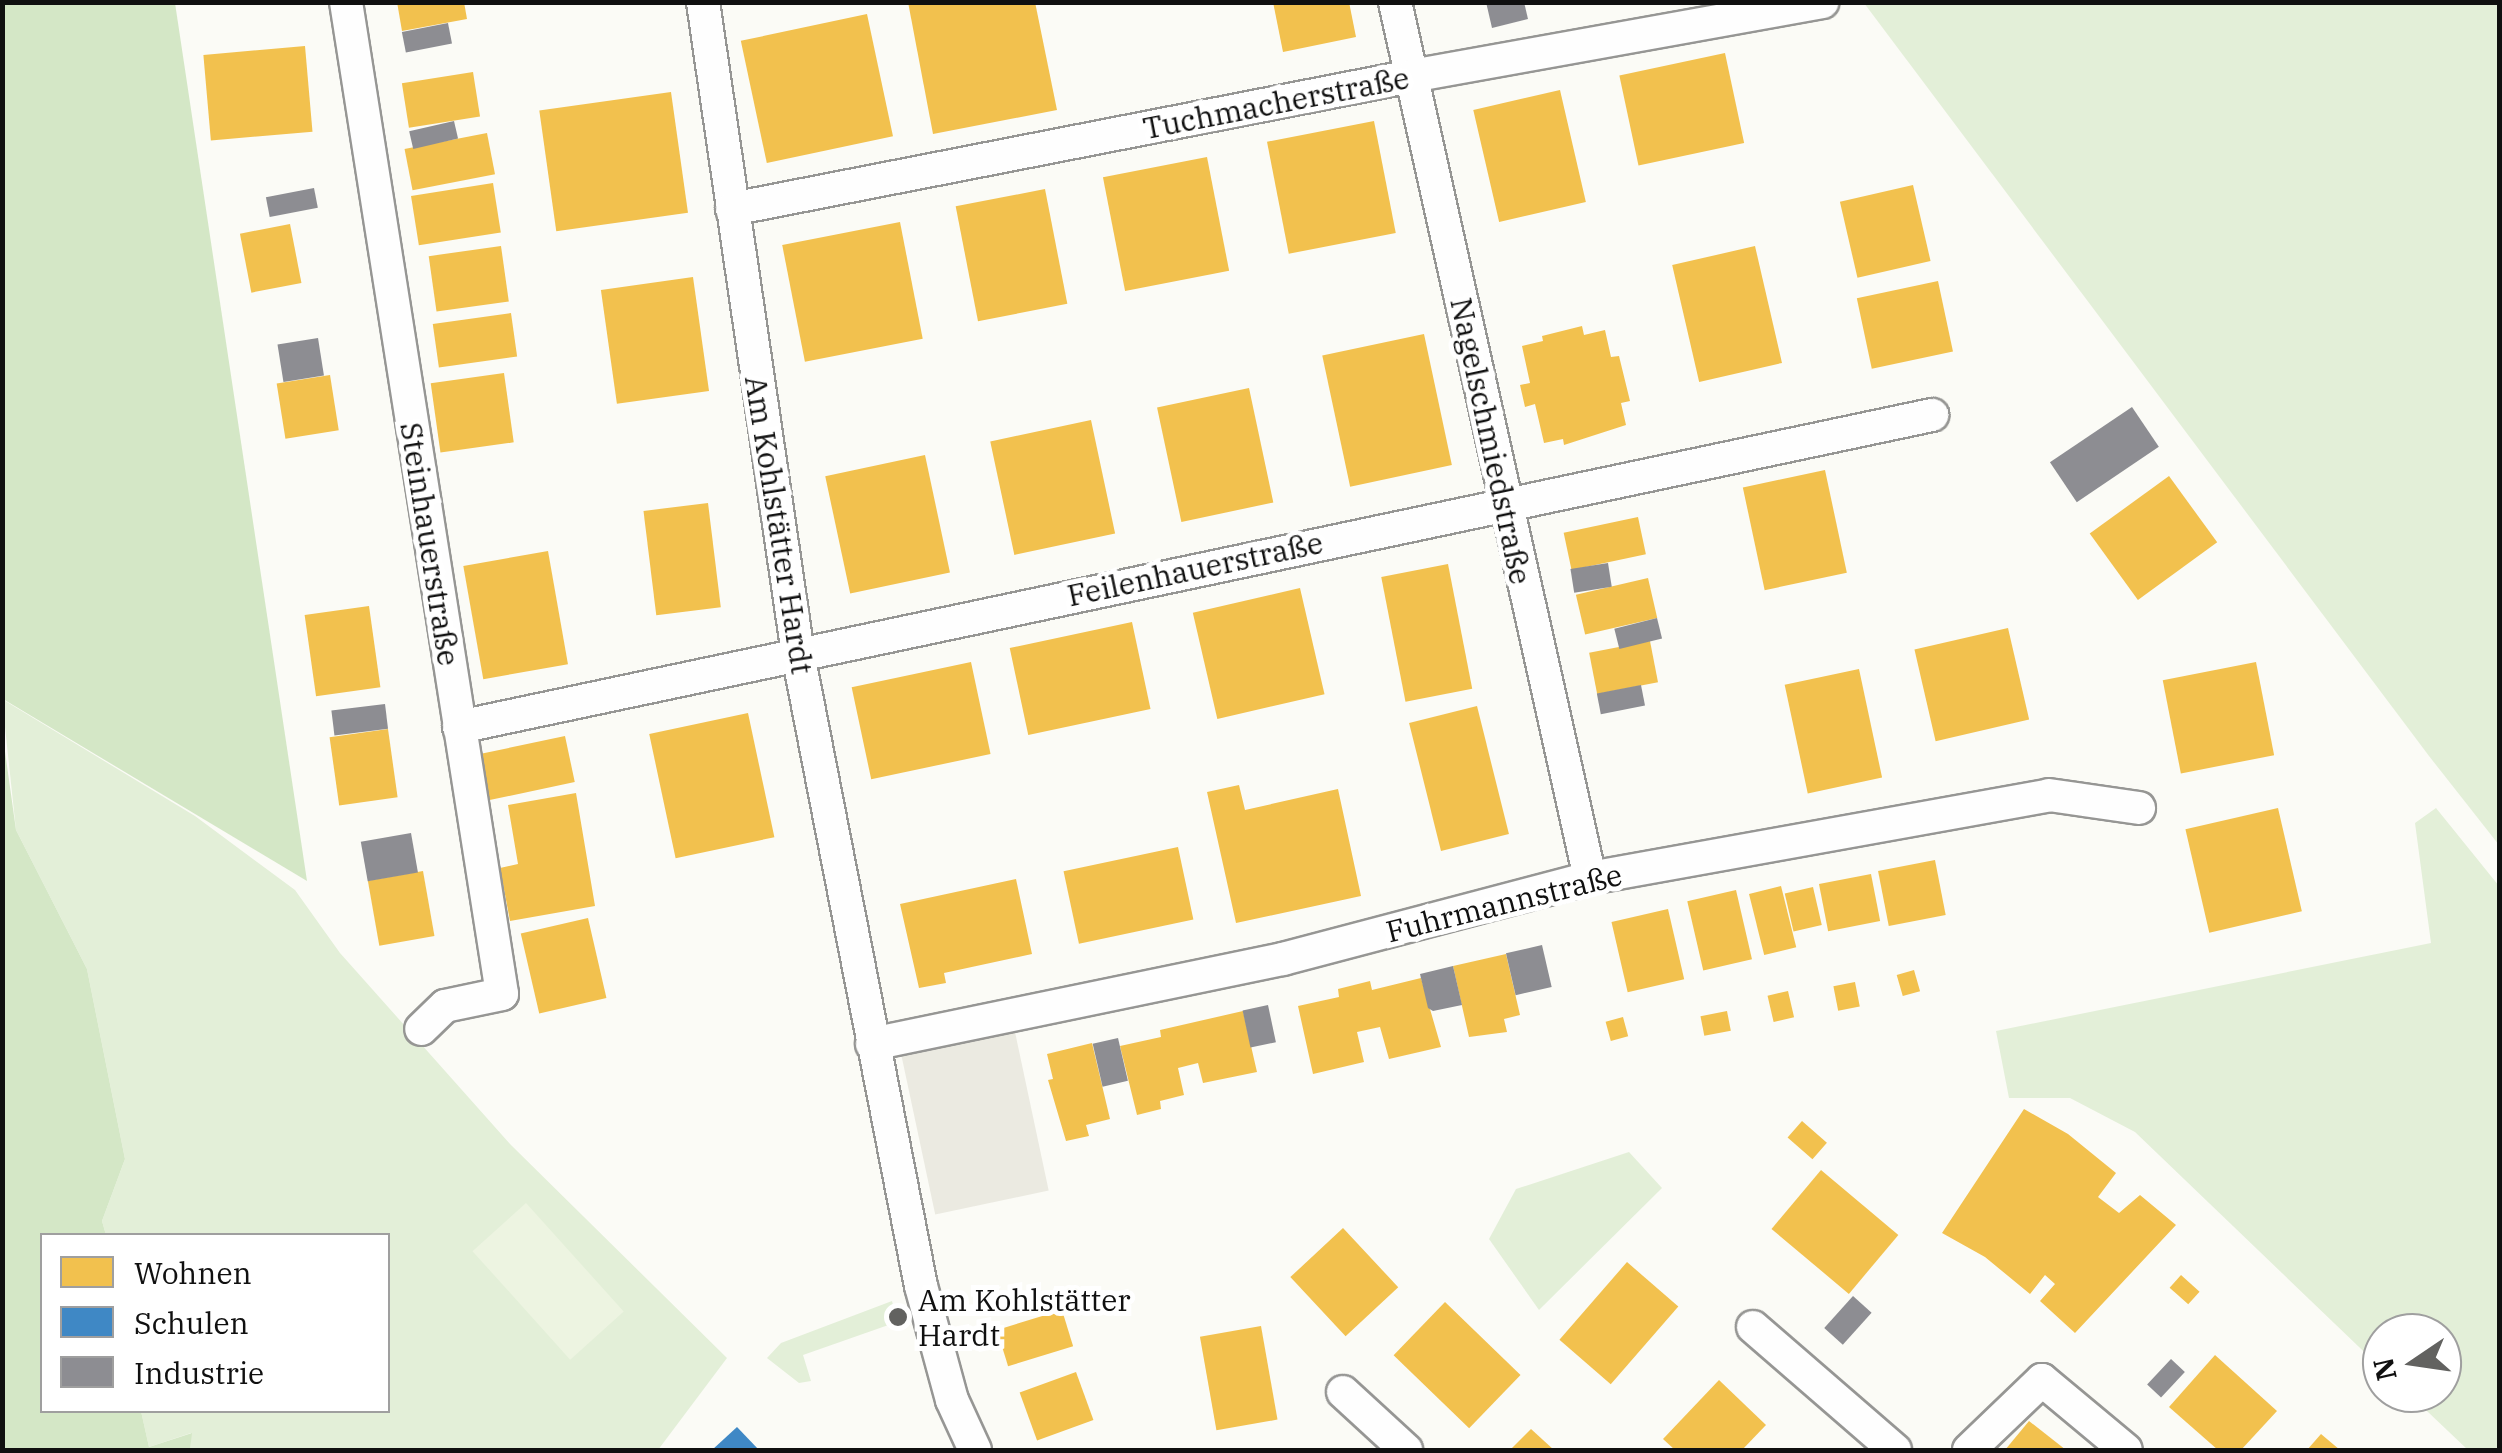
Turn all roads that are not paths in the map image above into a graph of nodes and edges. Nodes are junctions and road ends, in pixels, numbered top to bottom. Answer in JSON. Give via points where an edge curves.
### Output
{"nodes":[{"id":1,"x":346,"y":2,"type":"edge"},
{"id":2,"x":703,"y":2,"type":"edge"},
{"id":3,"x":1395,"y":2,"type":"edge"},
{"id":4,"x":1822,"y":2,"type":"edge"},
{"id":5,"x":1412,"y":76,"type":"junction"},
{"id":6,"x":732,"y":209,"type":"junction"},
{"id":7,"x":1932,"y":415,"type":"dead end"},
{"id":8,"x":1504,"y":502,"type":"junction"},
{"id":9,"x":798,"y":654,"type":"junction"},
{"id":10,"x":459,"y":726,"type":"junction"},
{"id":11,"x":2139,"y":808,"type":"dead end"},
{"id":12,"x":1590,"y":878,"type":"junction"},
{"id":13,"x":421,"y":1030,"type":"dead end"},
{"id":14,"x":872,"y":1044,"type":"junction"},
{"id":15,"x":1753,"y":1328,"type":"dead end"},
{"id":16,"x":1343,"y":1392,"type":"dead end"},
{"id":17,"x":975,"y":1450,"type":"edge"},
{"id":18,"x":1406,"y":1450,"type":"edge"},
{"id":19,"x":1895,"y":1450,"type":"edge"},
{"id":20,"x":1969,"y":1450,"type":"edge"},
{"id":21,"x":2126,"y":1450,"type":"edge"}],
"edges":[{"from":1,"to":10,"type":"street","name":"Steinhauerstraße"},
{"from":2,"to":6,"type":"street","name":"Am Kohlstätter Hardt"},
{"from":3,"to":5,"type":"street","name":"Nagelschmiedstraße"},
{"from":4,"to":5,"type":"street","name":"Tuchmacherstraße"},
{"from":5,"to":6,"type":"street","name":"Tuchmacherstraße"},
{"from":5,"to":8,"type":"street","name":"Nagelschmiedstraße"},
{"from":6,"to":9,"type":"street","name":"Am Kohlstätter Hardt"},
{"from":7,"to":8,"type":"street","name":"Feilenhauerstraße"},
{"from":8,"to":9,"type":"street","name":"Feilenhauerstraße"},
{"from":8,"to":12,"type":"street","name":"Nagelschmiedstraße"},
{"from":9,"to":10,"type":"street","name":"Feilenhauerstraße"},
{"from":9,"to":14,"type":"street","name":"Am Kohlstätter Hardt"},
{"from":10,"to":13,"type":"street","name":"Steinhauerstraße","via":[[502,994],[444,1006]]},
{"from":11,"to":12,"type":"street","name":"Fuhrmannstraße","via":[[2049,795]]},
{"from":12,"to":14,"type":"street","name":"Fuhrmannstraße","via":[[1283,959]]},
{"from":14,"to":17,"type":"street","name":"Am Kohlstätter Hardt","via":[[921,1286],[952,1400]]},
{"from":15,"to":19,"type":"street"},
{"from":16,"to":18,"type":"street"},
{"from":20,"to":21,"type":"street","via":[[2042,1380]]}]}
